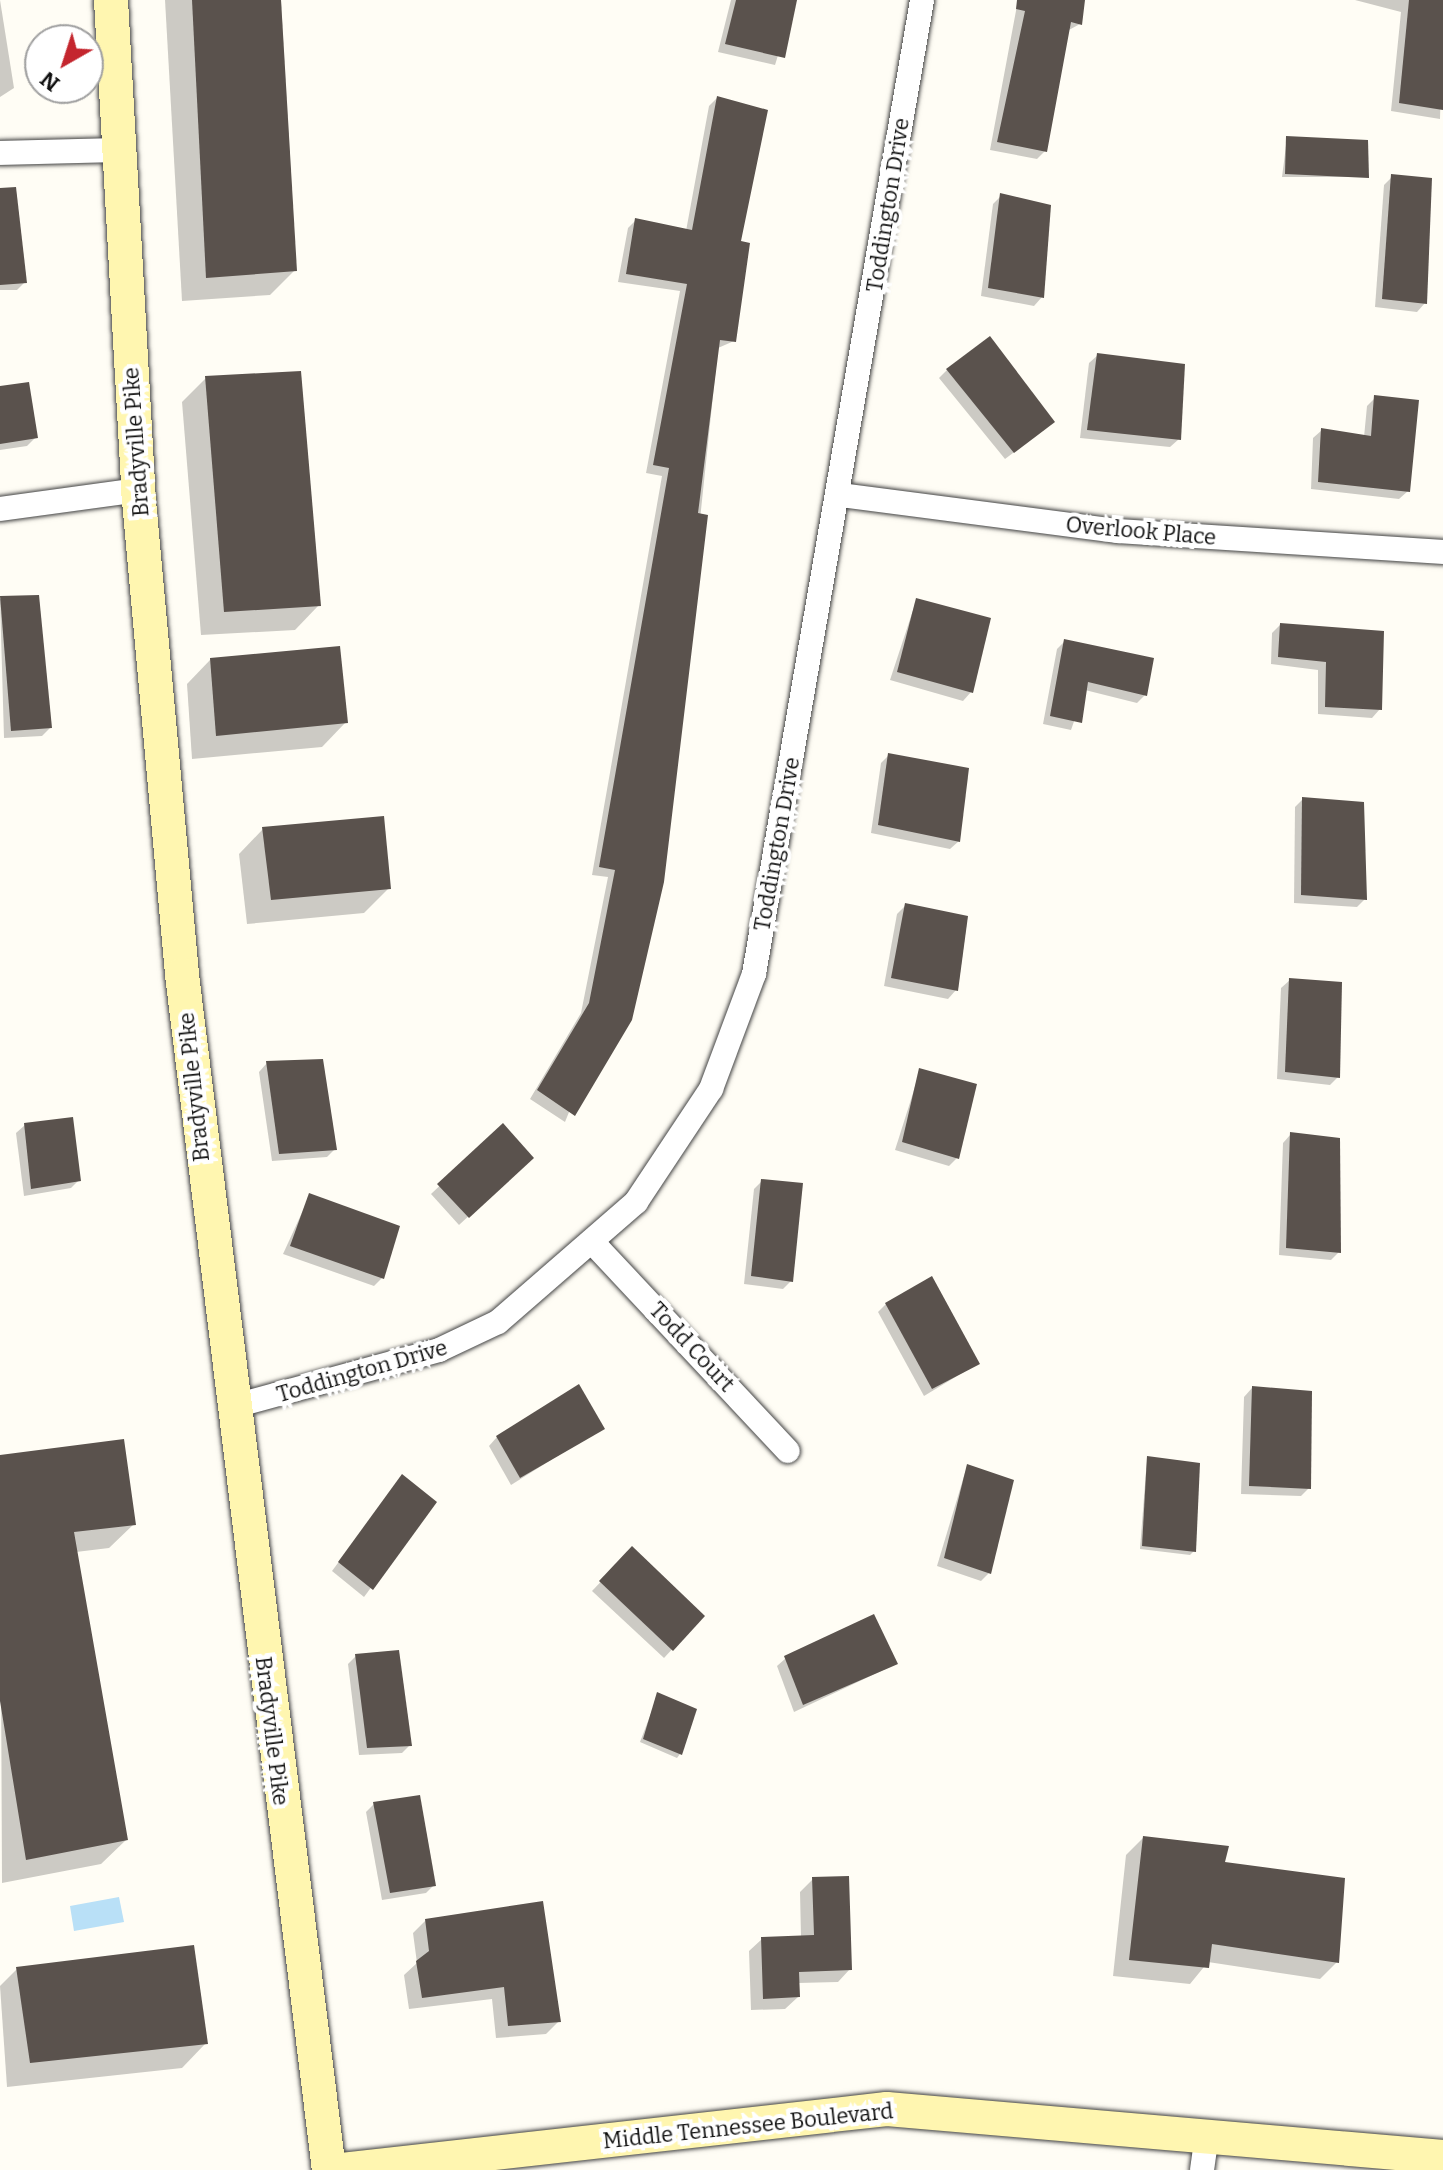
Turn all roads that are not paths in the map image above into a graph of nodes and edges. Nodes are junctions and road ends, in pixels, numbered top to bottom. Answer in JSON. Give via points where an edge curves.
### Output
{"nodes":[{"id":1,"x":111,"y":0,"type":"edge"},
{"id":2,"x":922,"y":0,"type":"edge"},
{"id":3,"x":116,"y":150,"type":"junction"},
{"id":4,"x":0,"y":153,"type":"edge"},
{"id":5,"x":138,"y":490,"type":"junction"},
{"id":6,"x":840,"y":495,"type":"junction"},
{"id":7,"x":0,"y":509,"type":"edge"},
{"id":8,"x":1443,"y":552,"type":"edge"},
{"id":9,"x":595,"y":1245,"type":"junction"},
{"id":10,"x":231,"y":1407,"type":"junction"},
{"id":11,"x":788,"y":1451,"type":"dead end"},
{"id":12,"x":1207,"y":2135,"type":"junction"},
{"id":13,"x":1443,"y":2157,"type":"edge"},
{"id":14,"x":329,"y":2170,"type":"edge"},
{"id":15,"x":342,"y":2170,"type":"edge"},
{"id":16,"x":1202,"y":2170,"type":"edge"}],
"edges":[{"from":1,"to":3,"type":"main road","name":"Bradyville Pike"},
{"from":2,"to":6,"type":"street","name":"Toddington Drive"},
{"from":3,"to":4,"type":"street"},
{"from":3,"to":5,"type":"main road","name":"Bradyville Pike"},
{"from":5,"to":7,"type":"street"},
{"from":5,"to":10,"type":"main road","name":"Bradyville Pike"},
{"from":6,"to":8,"type":"street","name":"Overlook Place","via":[[1118,531]]},
{"from":6,"to":9,"type":"street","name":"Toddington Drive","via":[[754,974],[711,1089],[672,1156]]},
{"from":9,"to":10,"type":"street","name":"Toddington Drive","via":[[465,1341]]},
{"from":9,"to":11,"type":"street","name":"Todd Court"},
{"from":10,"to":14,"type":"main road","name":"Bradyville Pike"},
{"from":12,"to":13,"type":"main road","name":"Middle Tennessee Boulevard"},
{"from":12,"to":15,"type":"main road","name":"Middle Tennessee Boulevard","via":[[887,2109]]},
{"from":12,"to":16,"type":"street"}]}
